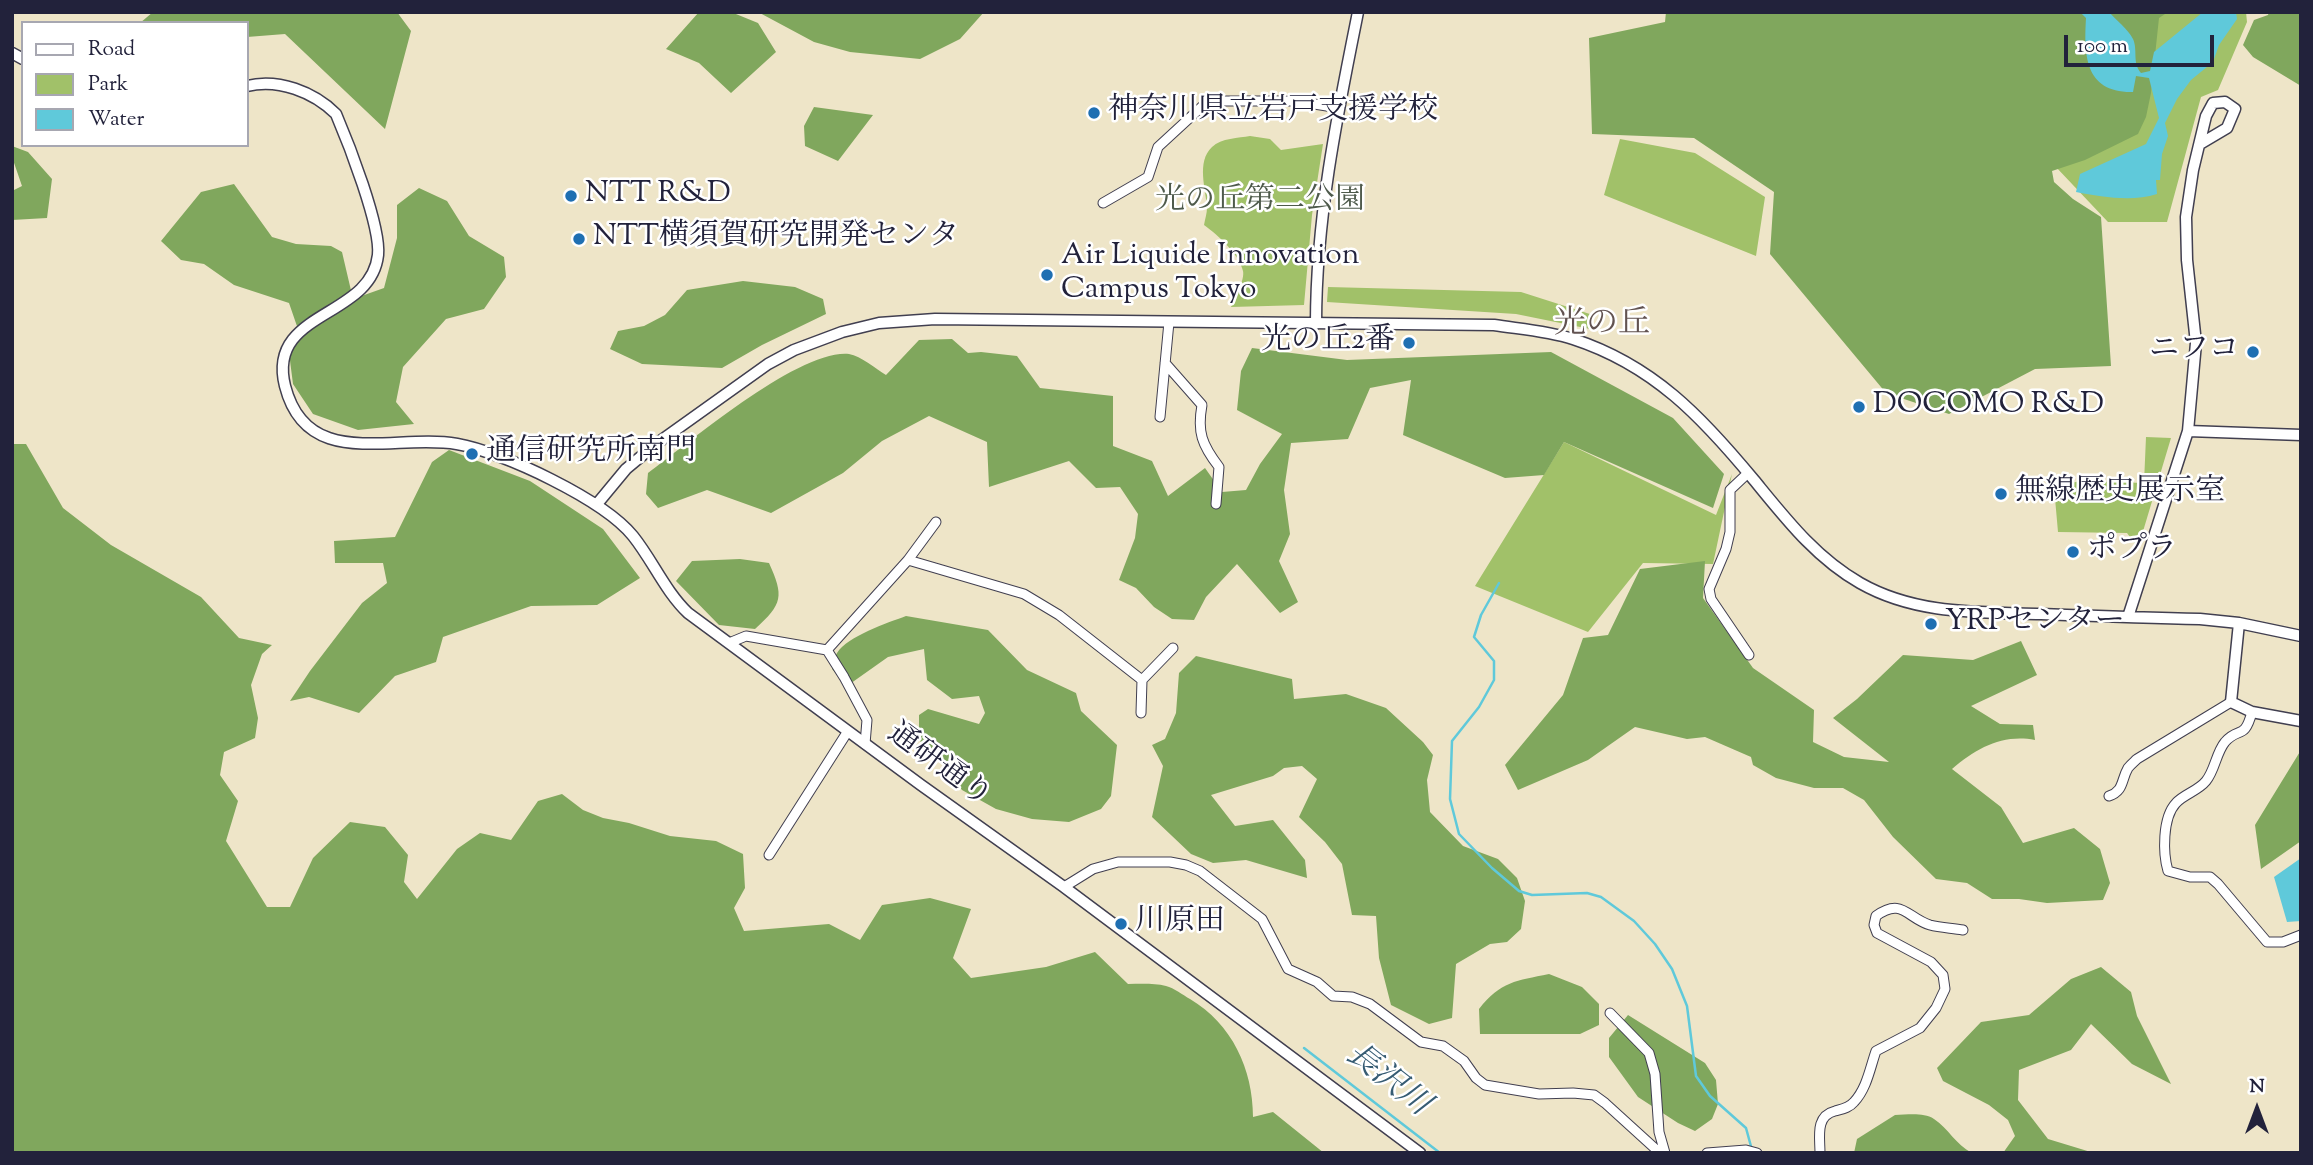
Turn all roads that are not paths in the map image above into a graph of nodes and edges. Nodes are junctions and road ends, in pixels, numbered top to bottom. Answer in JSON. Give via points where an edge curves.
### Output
{"nodes":[{"id":1,"x":1358,"y":12,"type":"edge"},
{"id":2,"x":248,"y":86,"type":"edge"},
{"id":3,"x":1339,"y":108,"type":"junction"},
{"id":4,"x":2200,"y":144,"type":"dead end"},
{"id":5,"x":1103,"y":203,"type":"dead end"},
{"id":6,"x":1169,"y":322,"type":"junction"},
{"id":7,"x":1316,"y":324,"type":"junction"},
{"id":8,"x":1166,"y":363,"type":"junction"},
{"id":9,"x":1160,"y":417,"type":"dead end"},
{"id":10,"x":2189,"y":431,"type":"junction"},
{"id":11,"x":2301,"y":435,"type":"edge"},
{"id":12,"x":1748,"y":473,"type":"junction"},
{"id":13,"x":597,"y":504,"type":"junction"},
{"id":14,"x":1216,"y":504,"type":"dead end"},
{"id":15,"x":936,"y":522,"type":"dead end"},
{"id":16,"x":908,"y":560,"type":"junction"},
{"id":17,"x":2128,"y":617,"type":"junction"},
{"id":18,"x":2239,"y":623,"type":"junction"},
{"id":19,"x":2301,"y":636,"type":"edge"},
{"id":20,"x":729,"y":643,"type":"junction"},
{"id":21,"x":1172,"y":648,"type":"dead end"},
{"id":22,"x":827,"y":650,"type":"junction"},
{"id":23,"x":1749,"y":655,"type":"dead end"},
{"id":24,"x":1142,"y":680,"type":"junction"},
{"id":25,"x":2231,"y":702,"type":"junction"},
{"id":26,"x":2252,"y":712,"type":"junction"},
{"id":27,"x":1142,"y":713,"type":"dead end"},
{"id":28,"x":2301,"y":721,"type":"edge"},
{"id":29,"x":848,"y":731,"type":"junction"},
{"id":30,"x":865,"y":744,"type":"junction"},
{"id":31,"x":2109,"y":796,"type":"dead end"},
{"id":32,"x":769,"y":855,"type":"dead end"},
{"id":33,"x":1064,"y":887,"type":"junction"},
{"id":34,"x":1963,"y":930,"type":"dead end"},
{"id":35,"x":2301,"y":935,"type":"edge"},
{"id":36,"x":1610,"y":1013,"type":"dead end"},
{"id":37,"x":1420,"y":1153,"type":"edge"},
{"id":38,"x":1663,"y":1153,"type":"edge"},
{"id":39,"x":1707,"y":1153,"type":"edge"},
{"id":40,"x":1756,"y":1153,"type":"edge"},
{"id":41,"x":1820,"y":1153,"type":"edge"}],
"edges":[{"from":1,"to":3,"type":"street"},
{"from":2,"to":13,"type":"street","name":"通研通り","via":[[299,90],[336,114],[378,239],[371,277],[349,300],[307,323],[286,349],[282,368],[286,388],[305,425],[323,438],[347,443],[458,444],[515,463]]},
{"from":3,"to":5,"type":"street","via":[[1296,101],[1208,101],[1158,147],[1148,177]]},
{"from":3,"to":7,"type":"street","via":[[1320,230]]},
{"from":4,"to":10,"type":"street","via":[[2186,236],[2196,343]]},
{"from":6,"to":7,"type":"street"},
{"from":6,"to":8,"type":"street"},
{"from":6,"to":13,"type":"street","via":[[911,320],[842,332],[768,364],[656,444],[626,469]]},
{"from":7,"to":12,"type":"street","via":[[1494,325],[1573,339],[1619,359],[1678,397]]},
{"from":8,"to":9,"type":"street"},
{"from":8,"to":14,"type":"street","via":[[1202,405],[1198,424],[1207,451],[1219,467]]},
{"from":10,"to":11,"type":"street"},
{"from":10,"to":17,"type":"street"},
{"from":12,"to":17,"type":"street","via":[[1820,555],[1861,583],[1902,601],[1952,611]]},
{"from":12,"to":23,"type":"street","via":[[1730,490],[1730,532],[1709,589],[1715,608]]},
{"from":13,"to":20,"type":"street","name":"通研通り","via":[[633,536],[677,603]]},
{"from":15,"to":16,"type":"street"},
{"from":16,"to":22,"type":"street"},
{"from":16,"to":24,"type":"street","via":[[1024,594],[1059,615]]},
{"from":17,"to":18,"type":"street"},
{"from":18,"to":19,"type":"street"},
{"from":18,"to":25,"type":"street"},
{"from":20,"to":22,"type":"street","via":[[746,636]]},
{"from":20,"to":29,"type":"street","name":"通研通り"},
{"from":21,"to":24,"type":"street"},
{"from":22,"to":30,"type":"street","via":[[867,720]]},
{"from":24,"to":27,"type":"street"},
{"from":25,"to":26,"type":"street"},
{"from":25,"to":31,"type":"street","via":[[2137,759],[2127,769],[2118,793]]},
{"from":26,"to":28,"type":"street"},
{"from":26,"to":35,"type":"street","via":[[2244,732],[2224,744],[2204,784],[2176,803],[2169,814],[2164,857],[2168,871],[2210,877],[2267,942]]},
{"from":29,"to":30,"type":"street","name":"通研通り"},
{"from":29,"to":32,"type":"street"},
{"from":30,"to":33,"type":"street","name":"通研通り"},
{"from":33,"to":37,"type":"street","name":"通研通り"},
{"from":33,"to":38,"type":"street","via":[[1093,869],[1118,862],[1170,862],[1200,871],[1262,919],[1288,969],[1317,982],[1333,996],[1370,1004],[1421,1042],[1444,1046],[1485,1085],[1539,1094],[1594,1096]]},
{"from":34,"to":41,"type":"street","via":[[1928,925],[1897,907],[1875,916],[1877,933],[1931,962],[1943,975],[1945,989],[1920,1028],[1876,1051],[1872,1070],[1854,1103],[1821,1120]]},
{"from":36,"to":38,"type":"street","via":[[1648,1053],[1655,1074]]},
{"from":39,"to":40,"type":"street"}]}
